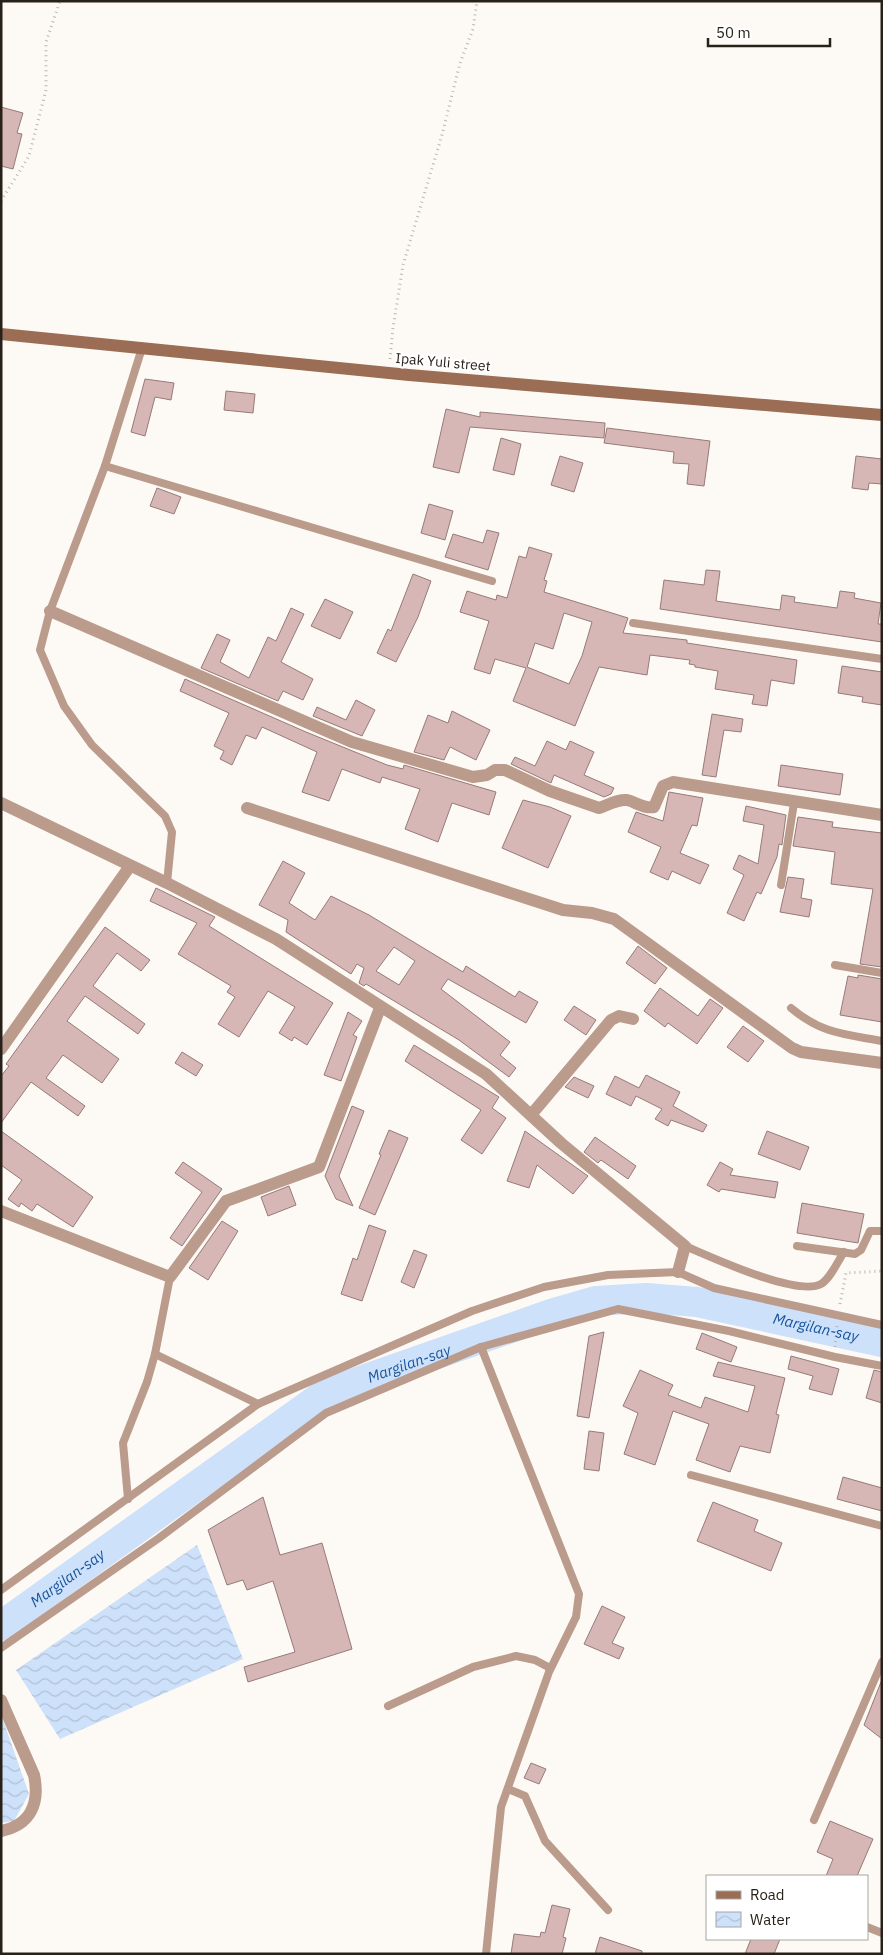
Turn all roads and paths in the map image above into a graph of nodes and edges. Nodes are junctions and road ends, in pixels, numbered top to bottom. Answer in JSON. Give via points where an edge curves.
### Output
{"nodes":[{"id":1,"x":60,"y":1,"type":"edge"},
{"id":2,"x":477,"y":1,"type":"edge"},
{"id":3,"x":1,"y":201,"type":"edge"},
{"id":4,"x":1,"y":334,"type":"edge"},
{"id":5,"x":142,"y":348,"type":"junction"},
{"id":6,"x":389,"y":373,"type":"junction"},
{"id":7,"x":882,"y":415,"type":"edge"},
{"id":8,"x":105,"y":466,"type":"junction"},
{"id":9,"x":492,"y":581,"type":"dead end"},
{"id":10,"x":50,"y":611,"type":"junction"},
{"id":11,"x":633,"y":623,"type":"dead end"},
{"id":12,"x":882,"y":659,"type":"edge"},
{"id":13,"x":1,"y":803,"type":"edge"},
{"id":14,"x":794,"y":803,"type":"junction"},
{"id":15,"x":247,"y":808,"type":"dead end"},
{"id":16,"x":882,"y":815,"type":"edge"},
{"id":17,"x":130,"y":866,"type":"junction"},
{"id":18,"x":168,"y":883,"type":"junction"},
{"id":19,"x":781,"y":885,"type":"dead end"},
{"id":20,"x":835,"y":965,"type":"dead end"},
{"id":21,"x":882,"y":973,"type":"edge"},
{"id":22,"x":380,"y":1008,"type":"junction"},
{"id":23,"x":791,"y":1008,"type":"dead end"},
{"id":24,"x":633,"y":1019,"type":"dead end"},
{"id":25,"x":882,"y":1041,"type":"edge"},
{"id":26,"x":1,"y":1050,"type":"edge"},
{"id":27,"x":882,"y":1063,"type":"edge"},
{"id":28,"x":531,"y":1115,"type":"junction"},
{"id":29,"x":1,"y":1211,"type":"edge"},
{"id":30,"x":882,"y":1231,"type":"edge"},
{"id":31,"x":684,"y":1246,"type":"junction"},
{"id":32,"x":797,"y":1246,"type":"dead end"},
{"id":33,"x":844,"y":1252,"type":"junction"},
{"id":34,"x":882,"y":1271,"type":"edge"},
{"id":35,"x":678,"y":1272,"type":"junction"},
{"id":36,"x":170,"y":1277,"type":"junction"},
{"id":37,"x":837,"y":1316,"type":"junction"},
{"id":38,"x":882,"y":1325,"type":"edge"},
{"id":39,"x":481,"y":1347,"type":"junction"},
{"id":40,"x":155,"y":1354,"type":"junction"},
{"id":41,"x":834,"y":1357,"type":"junction"},
{"id":42,"x":882,"y":1366,"type":"edge"},
{"id":43,"x":258,"y":1404,"type":"junction"},
{"id":44,"x":691,"y":1474,"type":"dead end"},
{"id":45,"x":128,"y":1499,"type":"junction"},
{"id":46,"x":882,"y":1526,"type":"edge"},
{"id":47,"x":1,"y":1590,"type":"edge"},
{"id":48,"x":1,"y":1648,"type":"edge"},
{"id":49,"x":882,"y":1662,"type":"edge"},
{"id":50,"x":550,"y":1668,"type":"junction"},
{"id":51,"x":1,"y":1700,"type":"edge"},
{"id":52,"x":388,"y":1706,"type":"dead end"},
{"id":53,"x":508,"y":1789,"type":"junction"},
{"id":54,"x":814,"y":1820,"type":"dead end"},
{"id":55,"x":1,"y":1831,"type":"edge"},
{"id":56,"x":608,"y":1910,"type":"dead end"},
{"id":57,"x":868,"y":1928,"type":"edge"},
{"id":58,"x":882,"y":1933,"type":"edge"},
{"id":59,"x":486,"y":1954,"type":"edge"}],
"edges":[{"from":1,"to":3,"type":"path","via":[[46,42],[46,90],[29,156]]},
{"from":2,"to":6,"type":"path","via":[[473,29],[460,62],[403,265]]},
{"from":4,"to":5,"type":"main road","name":"Ipak Yuli street"},
{"from":5,"to":6,"type":"main road","name":"Ipak Yuli street"},
{"from":5,"to":8,"type":"lane"},
{"from":6,"to":7,"type":"main road","name":"Ipak Yuli street"},
{"from":8,"to":9,"type":"lane"},
{"from":8,"to":10,"type":"lane"},
{"from":10,"to":14,"type":"street","via":[[352,742],[473,777],[505,770],[550,791],[599,808],[626,800],[654,807],[663,786],[673,782]]},
{"from":10,"to":18,"type":"lane","via":[[40,650],[64,706],[92,745],[165,816],[172,832]]},
{"from":11,"to":12,"type":"lane"},
{"from":13,"to":17,"type":"street"},
{"from":14,"to":16,"type":"street"},
{"from":14,"to":19,"type":"lane"},
{"from":15,"to":27,"type":"street","via":[[563,910],[614,919],[792,1048]]},
{"from":17,"to":18,"type":"street"},
{"from":17,"to":26,"type":"street"},
{"from":18,"to":22,"type":"street","via":[[276,939]]},
{"from":20,"to":21,"type":"lane"},
{"from":22,"to":28,"type":"street","via":[[486,1074]]},
{"from":22,"to":36,"type":"street","via":[[320,1167],[226,1201]]},
{"from":23,"to":25,"type":"lane","via":[[808,1022],[826,1030]]},
{"from":24,"to":28,"type":"street","via":[[618,1016],[611,1020]]},
{"from":28,"to":31,"type":"street"},
{"from":29,"to":36,"type":"street"},
{"from":30,"to":33,"type":"lane","via":[[870,1231],[861,1250],[855,1254]]},
{"from":31,"to":33,"type":"lane","via":[[783,1283],[806,1288],[822,1283]]},
{"from":31,"to":35,"type":"street"},
{"from":32,"to":33,"type":"lane"},
{"from":34,"to":37,"type":"path","via":[[846,1273]]},
{"from":35,"to":37,"type":"lane","via":[[714,1288]]},
{"from":35,"to":43,"type":"lane","via":[[608,1274],[544,1287],[472,1311]]},
{"from":36,"to":40,"type":"lane"},
{"from":37,"to":38,"type":"lane"},
{"from":37,"to":41,"type":"path"},
{"from":39,"to":41,"type":"lane","via":[[618,1309],[729,1331]]},
{"from":39,"to":48,"type":"lane","via":[[326,1413],[159,1538]]},
{"from":39,"to":50,"type":"lane","via":[[579,1594],[576,1617]]},
{"from":40,"to":43,"type":"lane"},
{"from":40,"to":45,"type":"lane","via":[[123,1443]]},
{"from":41,"to":42,"type":"lane"},
{"from":43,"to":45,"type":"lane"},
{"from":44,"to":46,"type":"lane"},
{"from":45,"to":47,"type":"lane"},
{"from":49,"to":54,"type":"lane"},
{"from":50,"to":52,"type":"lane","via":[[535,1660],[516,1656],[473,1667]]},
{"from":50,"to":53,"type":"lane"},
{"from":51,"to":55,"type":"street","via":[[36,1786],[35,1806],[30,1817],[22,1824]]},
{"from":53,"to":56,"type":"lane","via":[[525,1796],[545,1841]]},
{"from":53,"to":59,"type":"lane","via":[[502,1807]]},
{"from":57,"to":58,"type":"lane"}]}
